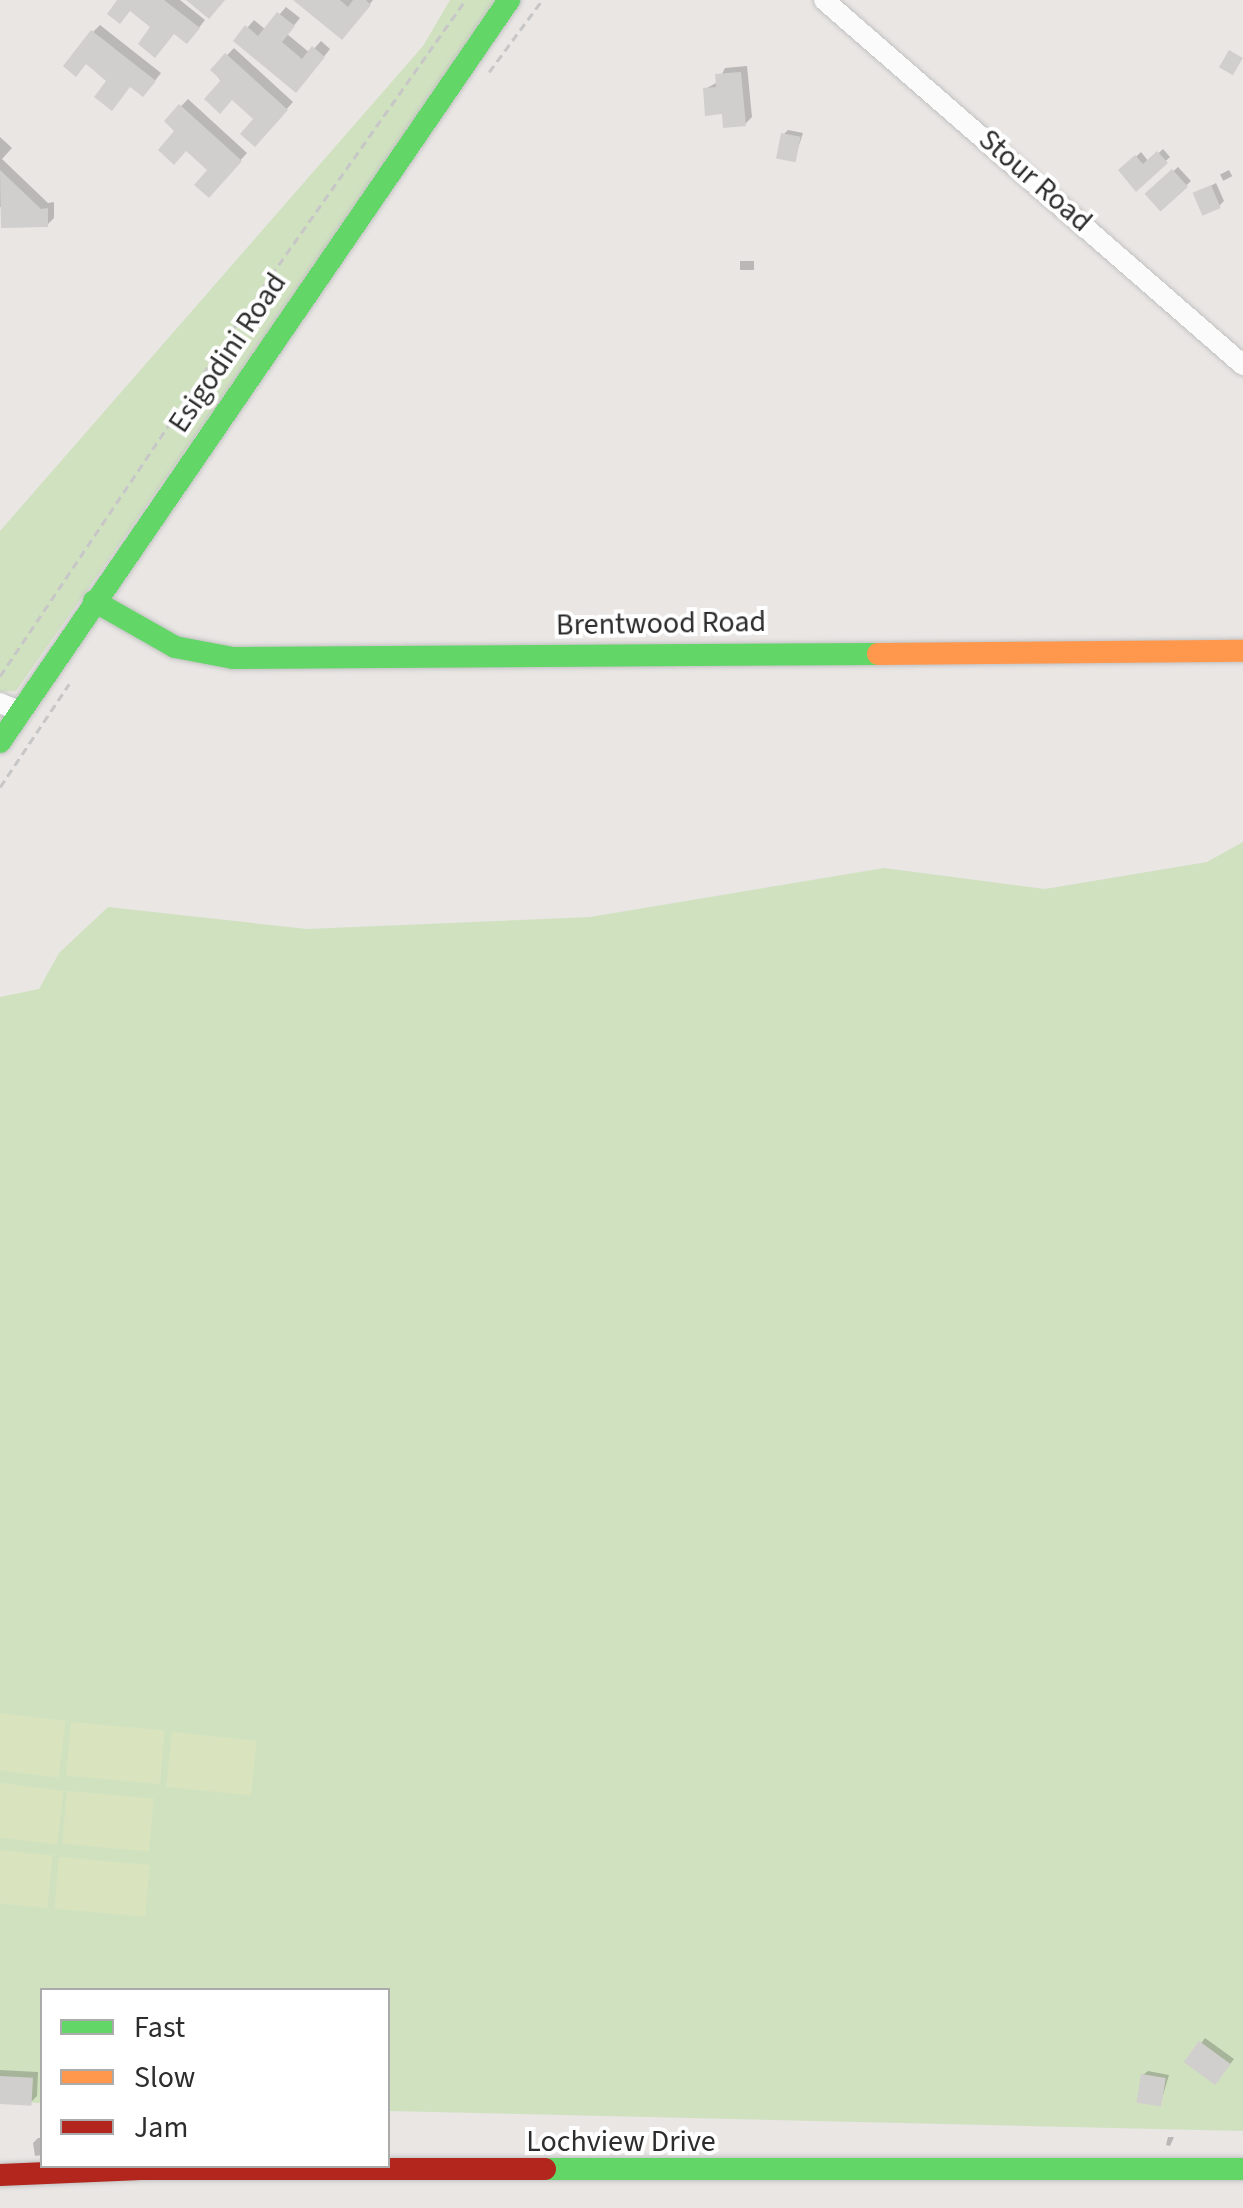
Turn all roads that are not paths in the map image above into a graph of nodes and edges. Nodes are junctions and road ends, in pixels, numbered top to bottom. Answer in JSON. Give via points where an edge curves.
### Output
{"nodes":[{"id":1,"x":509,"y":0,"type":"edge"},
{"id":2,"x":824,"y":0,"type":"edge"},
{"id":3,"x":1243,"y":365,"type":"edge"},
{"id":4,"x":94,"y":601,"type":"junction"},
{"id":5,"x":1243,"y":651,"type":"edge"},
{"id":6,"x":10,"y":707,"type":"edge"},
{"id":7,"x":0,"y":742,"type":"edge"},
{"id":8,"x":1243,"y":2169,"type":"edge"},
{"id":9,"x":0,"y":2175,"type":"edge"}],
"edges":[{"from":1,"to":4,"type":"street","name":"Esigodini Road"},
{"from":2,"to":3,"type":"street","name":"Stour Road"},
{"from":4,"to":5,"type":"street","name":"Brentwood Road","via":[[175,647],[233,658]]},
{"from":4,"to":6,"type":"street","name":"Esigodini Road"},
{"from":6,"to":7,"type":"street","name":"Esigodini Road"},
{"from":8,"to":9,"type":"street","name":"Lochview Drive","via":[[141,2169]]}]}
